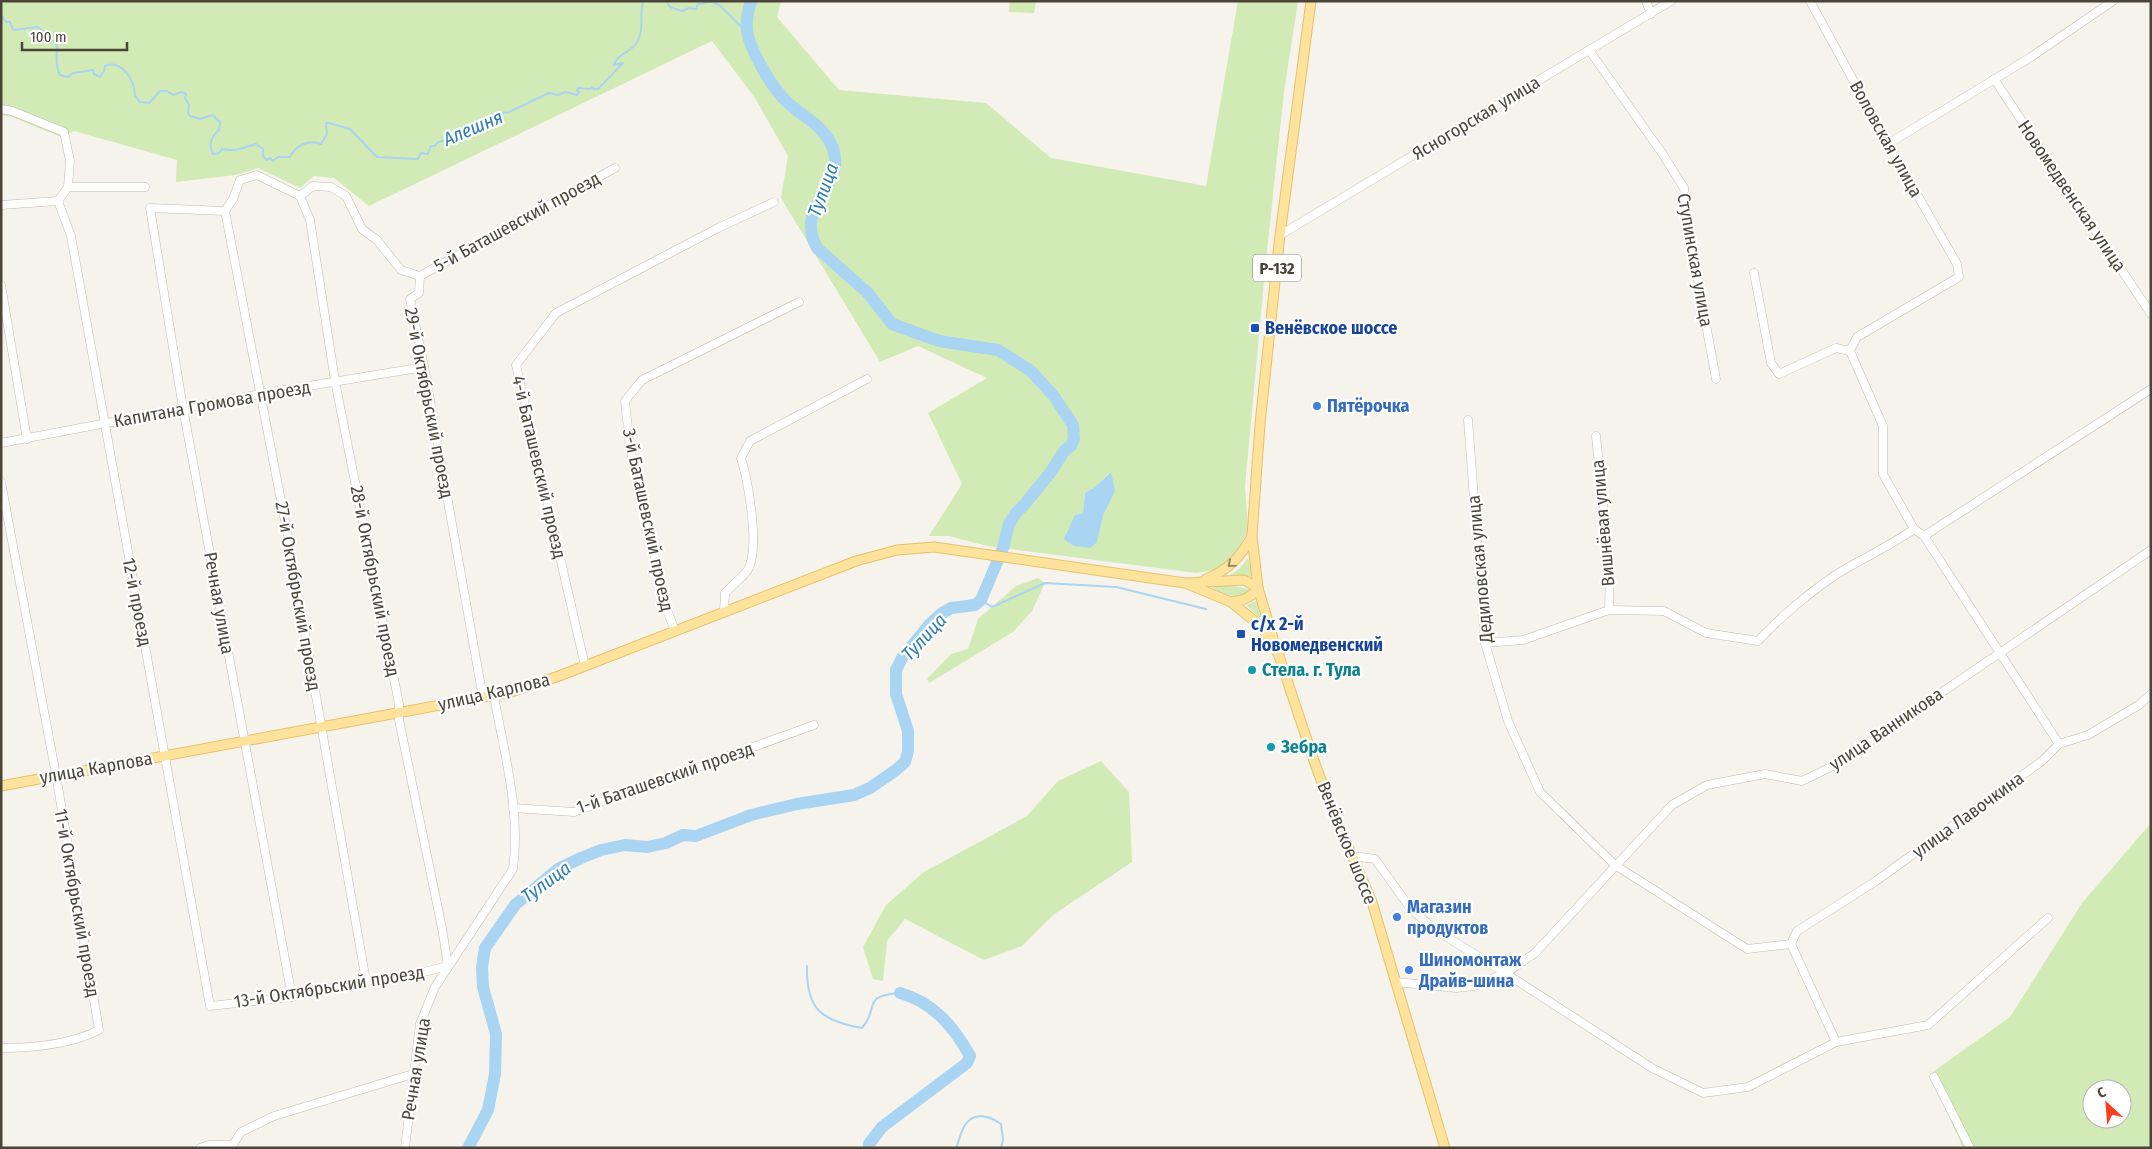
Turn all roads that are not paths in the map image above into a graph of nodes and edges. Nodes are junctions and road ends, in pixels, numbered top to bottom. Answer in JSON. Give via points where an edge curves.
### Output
{"nodes":[{"id":1,"x":1311,"y":1,"type":"edge"},
{"id":2,"x":1646,"y":1,"type":"edge"},
{"id":3,"x":1671,"y":1,"type":"edge"},
{"id":4,"x":1810,"y":1,"type":"edge"},
{"id":5,"x":2113,"y":1,"type":"edge"},
{"id":6,"x":1651,"y":14,"type":"junction"},
{"id":7,"x":1588,"y":50,"type":"junction"},
{"id":8,"x":1994,"y":79,"type":"junction"},
{"id":9,"x":1,"y":110,"type":"edge"},
{"id":10,"x":1888,"y":144,"type":"junction"},
{"id":11,"x":615,"y":168,"type":"dead end"},
{"id":12,"x":68,"y":187,"type":"junction"},
{"id":13,"x":145,"y":187,"type":"dead end"},
{"id":14,"x":300,"y":196,"type":"junction"},
{"id":15,"x":58,"y":201,"type":"junction"},
{"id":16,"x":774,"y":202,"type":"dead end"},
{"id":17,"x":1,"y":204,"type":"edge"},
{"id":18,"x":225,"y":211,"type":"junction"},
{"id":19,"x":1280,"y":235,"type":"junction"},
{"id":20,"x":1754,"y":273,"type":"dead end"},
{"id":21,"x":420,"y":276,"type":"junction"},
{"id":22,"x":1,"y":285,"type":"edge"},
{"id":23,"x":799,"y":302,"type":"dead end"},
{"id":24,"x":2151,"y":314,"type":"edge"},
{"id":25,"x":1850,"y":351,"type":"junction"},
{"id":26,"x":424,"y":367,"type":"junction"},
{"id":27,"x":867,"y":379,"type":"dead end"},
{"id":28,"x":1716,"y":379,"type":"dead end"},
{"id":29,"x":335,"y":381,"type":"junction"},
{"id":30,"x":2151,"y":389,"type":"edge"},
{"id":31,"x":260,"y":394,"type":"junction"},
{"id":32,"x":183,"y":408,"type":"junction"},
{"id":33,"x":1468,"y":420,"type":"dead end"},
{"id":34,"x":104,"y":424,"type":"junction"},
{"id":35,"x":1596,"y":436,"type":"dead end"},
{"id":36,"x":27,"y":438,"type":"junction"},
{"id":37,"x":1,"y":444,"type":"edge"},
{"id":38,"x":1,"y":482,"type":"edge"},
{"id":39,"x":1914,"y":529,"type":"junction"},
{"id":40,"x":1252,"y":536,"type":"junction"},
{"id":41,"x":1924,"y":536,"type":"junction"},
{"id":42,"x":2151,"y":550,"type":"edge"},
{"id":43,"x":1201,"y":581,"type":"junction"},
{"id":44,"x":1185,"y":583,"type":"junction"},
{"id":45,"x":1258,"y":588,"type":"junction"},
{"id":46,"x":1231,"y":602,"type":"junction"},
{"id":47,"x":1609,"y":610,"type":"junction"},
{"id":48,"x":724,"y":612,"type":"junction"},
{"id":49,"x":674,"y":631,"type":"junction"},
{"id":50,"x":1485,"y":643,"type":"junction"},
{"id":51,"x":1999,"y":653,"type":"junction"},
{"id":52,"x":1279,"y":655,"type":"junction"},
{"id":53,"x":585,"y":666,"type":"junction"},
{"id":54,"x":2151,"y":694,"type":"edge"},
{"id":55,"x":494,"y":696,"type":"junction"},
{"id":56,"x":483,"y":698,"type":"junction"},
{"id":57,"x":399,"y":713,"type":"junction"},
{"id":58,"x":814,"y":725,"type":"dead end"},
{"id":59,"x":322,"y":727,"type":"junction"},
{"id":60,"x":244,"y":741,"type":"junction"},
{"id":61,"x":2059,"y":744,"type":"junction"},
{"id":62,"x":166,"y":756,"type":"junction"},
{"id":63,"x":56,"y":775,"type":"junction"},
{"id":64,"x":1,"y":786,"type":"edge"},
{"id":65,"x":513,"y":808,"type":"junction"},
{"id":66,"x":1353,"y":856,"type":"junction"},
{"id":67,"x":1615,"y":864,"type":"junction"},
{"id":68,"x":2048,"y":918,"type":"dead end"},
{"id":69,"x":1792,"y":944,"type":"junction"},
{"id":70,"x":448,"y":966,"type":"junction"},
{"id":71,"x":1506,"y":974,"type":"junction"},
{"id":72,"x":366,"y":982,"type":"junction"},
{"id":73,"x":1396,"y":982,"type":"junction"},
{"id":74,"x":292,"y":997,"type":"junction"},
{"id":75,"x":210,"y":1006,"type":"joint"},
{"id":76,"x":1836,"y":1042,"type":"junction"},
{"id":77,"x":1,"y":1048,"type":"edge"},
{"id":78,"x":413,"y":1074,"type":"junction"},
{"id":79,"x":1934,"y":1077,"type":"dead end"},
{"id":80,"x":233,"y":1146,"type":"edge"},
{"id":81,"x":200,"y":1148,"type":"edge"},
{"id":82,"x":405,"y":1148,"type":"edge"},
{"id":83,"x":1445,"y":1148,"type":"edge"},
{"id":84,"x":1970,"y":1148,"type":"edge"}],
"edges":[{"from":1,"to":19,"type":"main road","name":"Венёвское шоссе","number":"Р-132"},
{"from":2,"to":6,"type":"street"},
{"from":3,"to":6,"type":"street","name":"Ясногорская улица"},
{"from":4,"to":10,"type":"street","name":"Воловская улица"},
{"from":5,"to":8,"type":"street"},
{"from":6,"to":7,"type":"street","name":"Ясногорская улица"},
{"from":7,"to":19,"type":"street","name":"Ясногорская улица"},
{"from":7,"to":28,"type":"street","name":"Ступинская улица","via":[[1684,188]]},
{"from":8,"to":10,"type":"street"},
{"from":8,"to":24,"type":"street","name":"Новомедвенская улица"},
{"from":9,"to":12,"type":"street","via":[[12,111],[64,132],[70,161]]},
{"from":10,"to":25,"type":"street","name":"Воловская улица","via":[[1957,264],[1959,277],[1857,337]]},
{"from":11,"to":21,"type":"street","name":"5-й Баташевский проезд"},
{"from":12,"to":13,"type":"street"},
{"from":12,"to":15,"type":"street"},
{"from":14,"to":18,"type":"street","via":[[257,175],[240,180]]},
{"from":14,"to":21,"type":"street","via":[[313,186],[331,187],[346,196],[362,229],[377,240],[401,270]]},
{"from":14,"to":29,"type":"street","name":"28-й Октябрьский проезд","via":[[310,220]]},
{"from":15,"to":17,"type":"street"},
{"from":15,"to":34,"type":"street","name":"12-й проезд","via":[[71,236]]},
{"from":16,"to":53,"type":"street","name":"4-й Баташевский проезд","via":[[556,314],[516,365]]},
{"from":18,"to":31,"type":"street","name":"27-й Октябрьский проезд"},
{"from":18,"to":32,"type":"street","name":"Речная улица","via":[[150,208]]},
{"from":19,"to":40,"type":"main road","name":"Венёвское шоссе","number":"Р-132"},
{"from":20,"to":25,"type":"street","via":[[1771,363],[1780,374],[1836,348]]},
{"from":21,"to":26,"type":"street","name":"29-й Октябрьский проезд","via":[[420,293],[410,299]]},
{"from":22,"to":36,"type":"street"},
{"from":23,"to":49,"type":"street","name":"3-й Баташевский проезд","via":[[642,380],[625,402],[630,448]]},
{"from":25,"to":39,"type":"street","via":[[1883,426],[1883,474]]},
{"from":26,"to":29,"type":"street","name":"Капитана Громова проезд"},
{"from":26,"to":56,"type":"street","name":"29-й Октябрьский проезд"},
{"from":27,"to":48,"type":"street","via":[[750,441],[741,458],[748,478],[753,546],[748,570],[725,593]]},
{"from":29,"to":31,"type":"street","name":"Капитана Громова проезд"},
{"from":29,"to":57,"type":"street","name":"28-й Октябрьский проезд"},
{"from":30,"to":41,"type":"street"},
{"from":31,"to":32,"type":"street","name":"Капитана Громова проезд"},
{"from":31,"to":59,"type":"street","name":"27-й Октябрьский проезд"},
{"from":32,"to":34,"type":"street","name":"Капитана Громова проезд"},
{"from":32,"to":60,"type":"street","name":"Речная улица"},
{"from":33,"to":50,"type":"street","name":"Дедиловская улица"},
{"from":34,"to":36,"type":"street","name":"Капитана Громова проезд"},
{"from":34,"to":62,"type":"street","name":"12-й проезд"},
{"from":35,"to":47,"type":"street","name":"Вишнёвая улица","via":[[1610,571]]},
{"from":36,"to":37,"type":"street","name":"Капитана Громова проезд"},
{"from":38,"to":63,"type":"street","name":"11-й Октябрьский проезд"},
{"from":39,"to":41,"type":"street"},
{"from":39,"to":47,"type":"street","via":[[1890,546],[1834,576],[1772,625],[1758,641],[1706,633],[1664,611]]},
{"from":40,"to":43,"type":"main road","one_way":true,"via":[[1241,555],[1228,568]]},
{"from":40,"to":45,"type":"main road","name":"Венёвское шоссе","number":"Р-132"},
{"from":41,"to":51,"type":"street"},
{"from":42,"to":51,"type":"street","name":"улица Ванникова"},
{"from":43,"to":44,"type":"main road"},
{"from":43,"to":45,"type":"main road","via":[[1244,580]]},
{"from":44,"to":46,"type":"main road"},
{"from":44,"to":48,"type":"main road","name":"улица Карпова","via":[[970,551],[915,547],[878,554]]},
{"from":45,"to":46,"type":"main road","via":[[1252,596]]},
{"from":45,"to":52,"type":"main road","name":"Венёвское шоссе","number":"Р-132"},
{"from":46,"to":52,"type":"main road","via":[[1262,627]]},
{"from":47,"to":50,"type":"street","via":[[1523,640]]},
{"from":48,"to":49,"type":"main road","name":"улица Карпова"},
{"from":49,"to":53,"type":"main road","name":"улица Карпова"},
{"from":50,"to":67,"type":"street","name":"Дедиловская улица","via":[[1508,721],[1540,792]]},
{"from":51,"to":61,"type":"street"},
{"from":51,"to":67,"type":"street","name":"улица Ванникова","via":[[1835,765],[1802,781],[1764,774],[1707,785],[1672,805]]},
{"from":52,"to":66,"type":"main road","name":"Венёвское шоссе","number":"Р-132","via":[[1314,762]]},
{"from":53,"to":55,"type":"main road","name":"улица Карпова"},
{"from":54,"to":61,"type":"street","name":"улица Лавочкина","via":[[2139,705],[2088,735]]},
{"from":55,"to":56,"type":"main road","name":"улица Карпова"},
{"from":55,"to":65,"type":"street"},
{"from":56,"to":57,"type":"main road","name":"улица Карпова"},
{"from":57,"to":59,"type":"main road","name":"улица Карпова"},
{"from":57,"to":70,"type":"street","name":"28-й Октябрьский проезд"},
{"from":58,"to":65,"type":"street","name":"1-й Баташевский проезд","via":[[574,812]]},
{"from":59,"to":60,"type":"main road","name":"улица Карпова"},
{"from":59,"to":72,"type":"street","name":"27-й Октябрьский проезд"},
{"from":60,"to":62,"type":"main road","name":"улица Карпова"},
{"from":60,"to":74,"type":"street","name":"Речная улица"},
{"from":61,"to":69,"type":"street","name":"улица Лавочкина","via":[[2042,761],[1876,881],[1797,931]]},
{"from":62,"to":63,"type":"main road","name":"улица Карпова"},
{"from":62,"to":75,"type":"street","name":"12-й проезд"},
{"from":63,"to":64,"type":"main road","name":"улица Карпова"},
{"from":63,"to":77,"type":"street","name":"11-й Октябрьский проезд","via":[[99,1030],[69,1040]]},
{"from":65,"to":70,"type":"street","via":[[516,849],[513,869]]},
{"from":66,"to":71,"type":"street","via":[[1375,859],[1410,908],[1435,930]]},
{"from":66,"to":73,"type":"main road","name":"Венёвское шоссе","number":"Р-132","via":[[1372,902]]},
{"from":67,"to":69,"type":"street","name":"Дедиловская улица","via":[[1747,949]]},
{"from":67,"to":71,"type":"street","name":"улица Ванникова","via":[[1535,953]]},
{"from":68,"to":76,"type":"street","via":[[1928,1025]]},
{"from":69,"to":76,"type":"street"},
{"from":70,"to":72,"type":"street","name":"13-й Октябрьский проезд"},
{"from":70,"to":78,"type":"street","name":"Речная улица","via":[[435,987],[420,1024]]},
{"from":71,"to":73,"type":"street","name":"улица Ванникова","via":[[1474,986],[1456,988]]},
{"from":71,"to":76,"type":"street","via":[[1652,1068],[1702,1093],[1748,1087]]},
{"from":72,"to":74,"type":"street","name":"13-й Октябрьский проезд"},
{"from":73,"to":83,"type":"main road","name":"Венёвское шоссе","number":"Р-132"},
{"from":74,"to":75,"type":"street","name":"13-й Октябрьский проезд"},
{"from":78,"to":80,"type":"street","via":[[274,1116],[241,1132]]},
{"from":78,"to":82,"type":"street","name":"Речная улица"},
{"from":79,"to":84,"type":"street"},
{"from":80,"to":81,"type":"street"}]}
